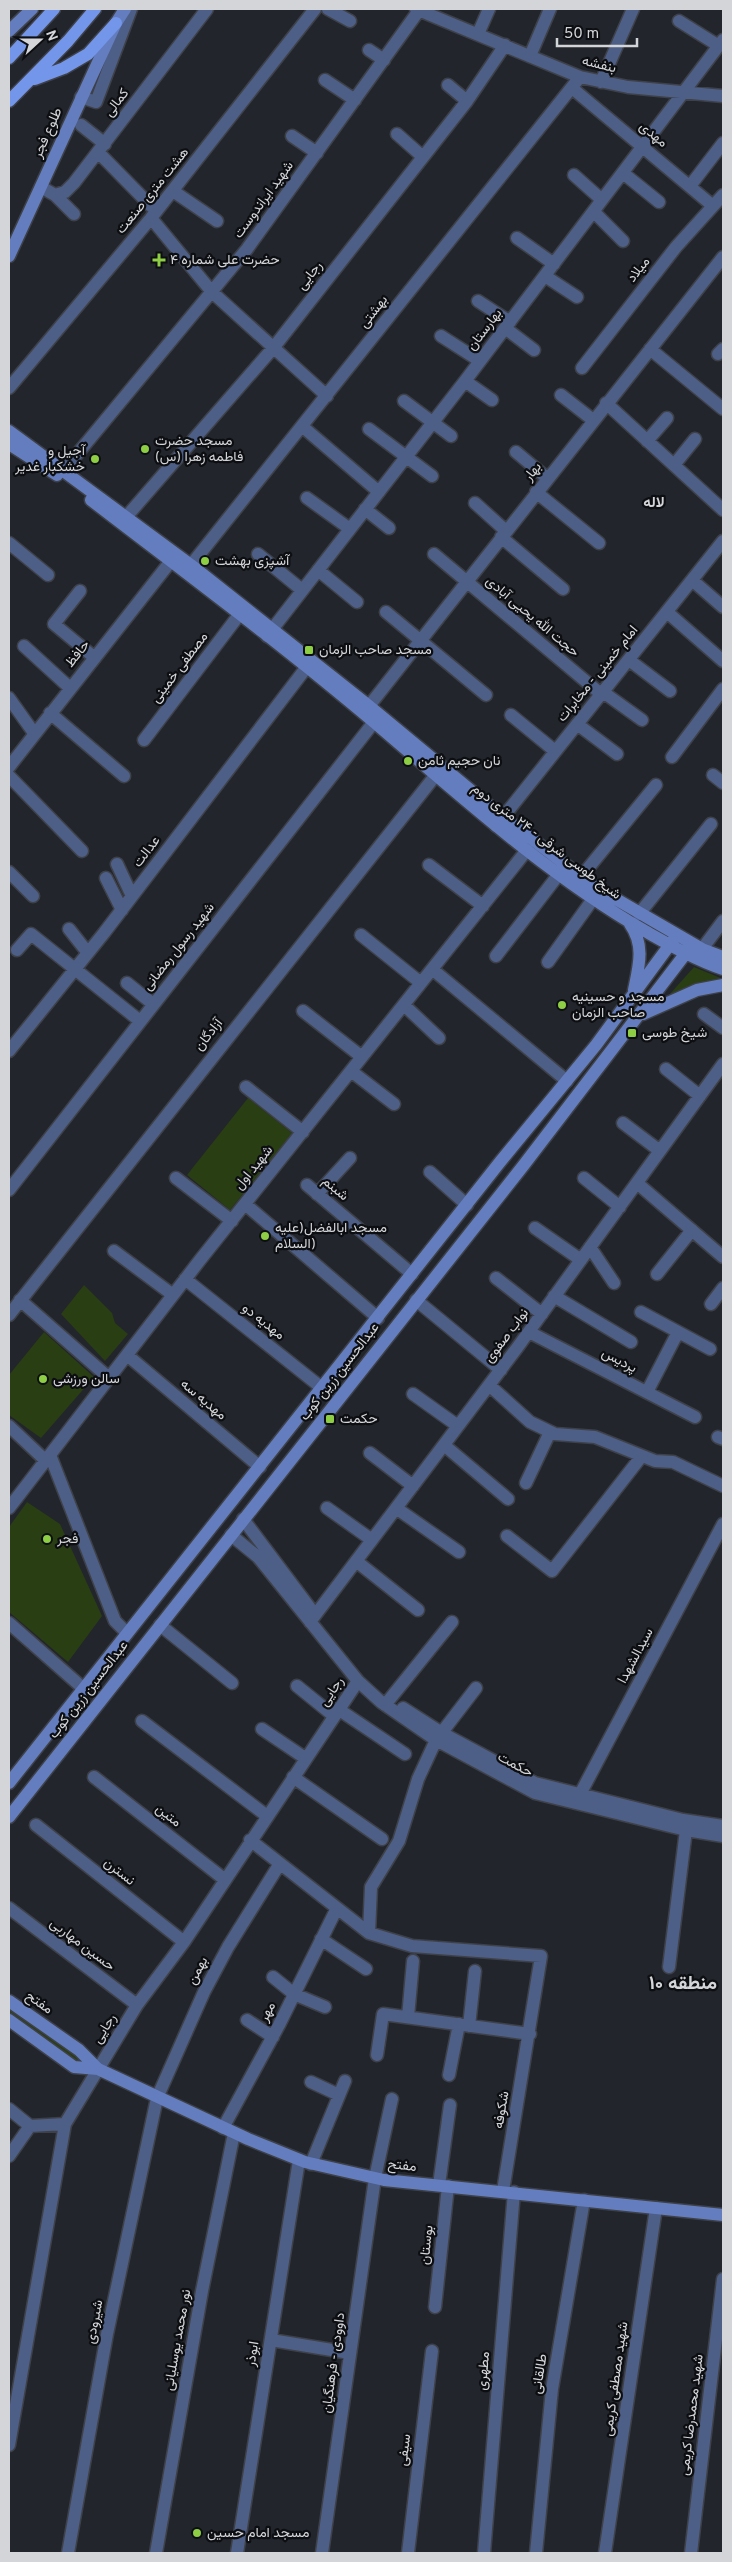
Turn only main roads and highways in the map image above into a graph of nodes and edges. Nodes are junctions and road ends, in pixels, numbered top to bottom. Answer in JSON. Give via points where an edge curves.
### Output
{"nodes":[{"id":1,"x":32,"y":9,"type":"edge"},
{"id":2,"x":54,"y":9,"type":"edge"},
{"id":3,"x":95,"y":9,"type":"edge"},
{"id":4,"x":125,"y":9,"type":"edge"},
{"id":5,"x":116,"y":23,"type":"junction"},
{"id":6,"x":9,"y":31,"type":"edge"},
{"id":7,"x":9,"y":58,"type":"edge"},
{"id":8,"x":30,"y":81,"type":"junction"},
{"id":9,"x":9,"y":101,"type":"edge"},
{"id":10,"x":9,"y":256,"type":"edge"},
{"id":11,"x":10,"y":437,"type":"edge"},
{"id":12,"x":9,"y":454,"type":"edge"},
{"id":13,"x":28,"y":456,"type":"junction"},
{"id":14,"x":269,"y":633,"type":"junction"},
{"id":15,"x":499,"y":821,"type":"junction"},
{"id":16,"x":627,"y":920,"type":"junction"},
{"id":17,"x":674,"y":940,"type":"junction"},
{"id":18,"x":688,"y":948,"type":"junction"},
{"id":19,"x":723,"y":958,"type":"edge"},
{"id":20,"x":723,"y":969,"type":"edge"},
{"id":21,"x":723,"y":985,"type":"edge"},
{"id":22,"x":633,"y":996,"type":"junction"},
{"id":23,"x":621,"y":1012,"type":"junction"},
{"id":24,"x":641,"y":1015,"type":"junction"},
{"id":25,"x":633,"y":1025,"type":"junction"},
{"id":26,"x":202,"y":1539,"type":"junction"},
{"id":27,"x":214,"y":1555,"type":"junction"},
{"id":28,"x":183,"y":1563,"type":"junction"},
{"id":29,"x":196,"y":1578,"type":"junction"},
{"id":30,"x":9,"y":1783,"type":"edge"},
{"id":31,"x":9,"y":1817,"type":"edge"},
{"id":32,"x":9,"y":2001,"type":"edge"},
{"id":33,"x":9,"y":2020,"type":"edge"},
{"id":34,"x":98,"y":2069,"type":"junction"},
{"id":35,"x":723,"y":2214,"type":"edge"}],
"edges":[{"from":1,"to":6,"type":"main road"},
{"from":2,"to":7,"type":"main road"},
{"from":3,"to":8,"type":"main road"},
{"from":4,"to":5,"type":"main road","name":"طلوع فجر"},
{"from":5,"to":8,"type":"main road","via":[[88,54],[64,68]]},
{"from":5,"to":10,"type":"main road","name":"طلوع فجر"},
{"from":8,"to":9,"type":"main road"},
{"from":11,"to":13,"type":"main road","name":"شیخ طوسی شرقی - ۲۴ متری دوم"},
{"from":11,"to":14,"type":"main road","name":"شیخ طوسی شرقی - ۲۴ متری دوم","via":[[64,470],[127,516],[191,565]]},
{"from":12,"to":13,"type":"main road"},
{"from":13,"to":14,"type":"main road","name":"شیخ طوسی شرقی - ۲۴ متری دوم","via":[[239,615]]},
{"from":14,"to":15,"type":"main road","name":"شیخ طوسی شرقی - ۲۴ متری دوم","via":[[369,706]]},
{"from":14,"to":15,"type":"main road","name":"شیخ طوسی شرقی - ۲۴ متری دوم","via":[[435,776]]},
{"from":15,"to":16,"type":"main road","name":"شیخ طوسی شرقی - ۲۴ متری دوم","via":[[527,850]]},
{"from":15,"to":17,"type":"main road","name":"شیخ طوسی شرقی - ۲۴ متری دوم"},
{"from":16,"to":17,"type":"main road","name":"شیخ طوسی شرقی - ۲۴ متری دوم"},
{"from":16,"to":22,"type":"main road","via":[[638,936],[641,950]]},
{"from":17,"to":18,"type":"main road","name":"شیخ طوسی شرقی - ۲۴ متری دوم"},
{"from":17,"to":22,"type":"main road","name":"عبدالحسین زرین کوب"},
{"from":18,"to":19,"type":"main road","name":"شیخ طوسی شرقی - ۲۴ متری دوم"},
{"from":18,"to":20,"type":"main road","name":"شیخ طوسی شرقی - ۲۴ متری دوم"},
{"from":18,"to":24,"type":"main road","name":"عبدالحسین زرین کوب"},
{"from":21,"to":24,"type":"main road","via":[[697,990]]},
{"from":22,"to":23,"type":"main road","name":"عبدالحسین زرین کوب"},
{"from":23,"to":25,"type":"main road","via":[[632,1017]]},
{"from":23,"to":26,"type":"main road","name":"عبدالحسین زرین کوب"},
{"from":24,"to":25,"type":"main road","name":"عبدالحسین زرین کوب"},
{"from":25,"to":27,"type":"main road","name":"عبدالحسین زرین کوب"},
{"from":26,"to":27,"type":"main road","via":[[205,1556]]},
{"from":26,"to":28,"type":"main road","name":"عبدالحسین زرین کوب"},
{"from":27,"to":29,"type":"main road","name":"عبدالحسین زرین کوب"},
{"from":28,"to":29,"type":"main road","via":[[193,1565]]},
{"from":28,"to":30,"type":"main road","name":"عبدالحسین زرین کوب"},
{"from":29,"to":31,"type":"main road","name":"عبدالحسین زرین کوب"},
{"from":32,"to":34,"type":"main road","name":"مفتح","via":[[79,2050]]},
{"from":33,"to":34,"type":"main road","name":"مفتح","via":[[74,2066]]},
{"from":34,"to":35,"type":"main road","name":"مفتح","via":[[305,2162],[376,2178]]}]}
